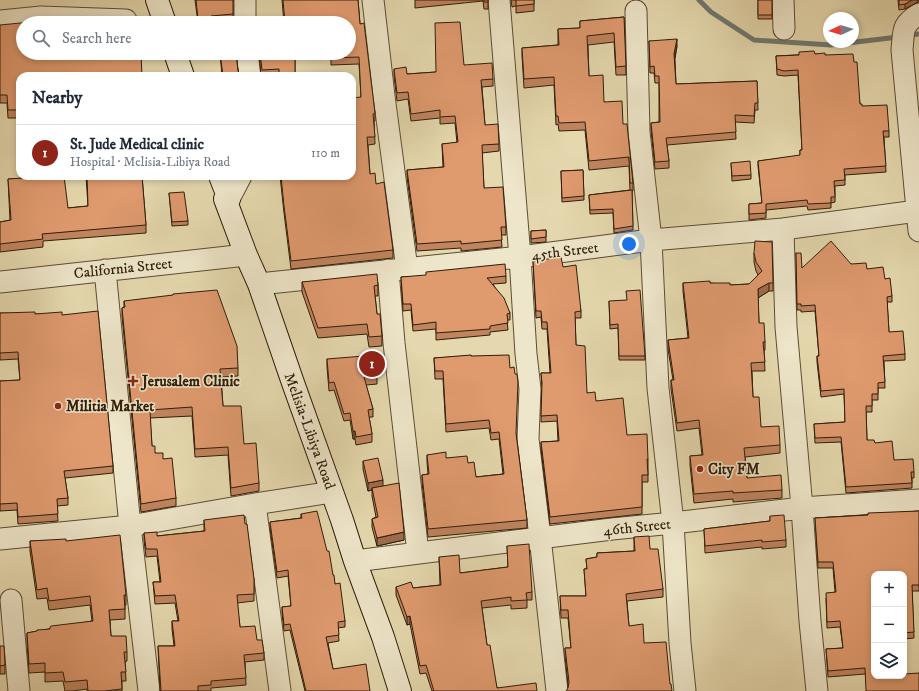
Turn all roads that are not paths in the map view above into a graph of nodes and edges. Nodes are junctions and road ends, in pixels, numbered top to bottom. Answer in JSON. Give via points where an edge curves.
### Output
{"nodes":[{"id":1,"x":157,"y":0,"type":"edge"},
{"id":2,"x":245,"y":0,"type":"edge"},
{"id":3,"x":373,"y":0,"type":"edge"},
{"id":4,"x":499,"y":0,"type":"edge"},
{"id":5,"x":783,"y":0,"type":"edge"},
{"id":6,"x":39,"y":8,"type":"edge"},
{"id":7,"x":636,"y":12,"type":"dead end"},
{"id":8,"x":97,"y":16,"type":"edge"},
{"id":9,"x":163,"y":16,"type":"edge"},
{"id":10,"x":245,"y":16,"type":"edge"},
{"id":11,"x":915,"y":17,"type":"edge"},
{"id":12,"x":0,"y":20,"type":"edge"},
{"id":13,"x":784,"y":29,"type":"dead end"},
{"id":14,"x":177,"y":60,"type":"edge"},
{"id":15,"x":248,"y":60,"type":"edge"},
{"id":16,"x":182,"y":72,"type":"edge"},
{"id":17,"x":249,"y":72,"type":"edge"},
{"id":18,"x":222,"y":180,"type":"edge"},
{"id":19,"x":239,"y":180,"type":"edge"},
{"id":20,"x":229,"y":199,"type":"junction"},
{"id":21,"x":918,"y":221,"type":"edge"},
{"id":22,"x":783,"y":229,"type":"junction"},
{"id":23,"x":651,"y":240,"type":"junction"},
{"id":24,"x":246,"y":255,"type":"junction"},
{"id":25,"x":520,"y":257,"type":"junction"},
{"id":26,"x":397,"y":269,"type":"junction"},
{"id":27,"x":105,"y":270,"type":"junction"},
{"id":28,"x":0,"y":282,"type":"edge"},
{"id":29,"x":259,"y":284,"type":"junction"},
{"id":30,"x":332,"y":492,"type":"junction"},
{"id":31,"x":919,"y":500,"type":"edge"},
{"id":32,"x":255,"y":504,"type":"junction"},
{"id":33,"x":802,"y":508,"type":"junction"},
{"id":34,"x":673,"y":523,"type":"junction"},
{"id":35,"x":130,"y":526,"type":"junction"},
{"id":36,"x":540,"y":537,"type":"junction"},
{"id":37,"x":0,"y":539,"type":"edge"},
{"id":38,"x":418,"y":553,"type":"junction"},
{"id":39,"x":355,"y":561,"type":"junction"},
{"id":40,"x":11,"y":600,"type":"dead end"},
{"id":41,"x":19,"y":691,"type":"edge"},
{"id":42,"x":149,"y":691,"type":"edge"},
{"id":43,"x":280,"y":691,"type":"edge"},
{"id":44,"x":400,"y":691,"type":"edge"},
{"id":45,"x":557,"y":691,"type":"edge"},
{"id":46,"x":685,"y":691,"type":"edge"},
{"id":47,"x":817,"y":691,"type":"edge"}],
"edges":[{"from":1,"to":9,"type":"main road"},
{"from":2,"to":10,"type":"street"},
{"from":3,"to":26,"type":"street","via":[[384,96]]},
{"from":4,"to":25,"type":"street"},
{"from":5,"to":13,"type":"street"},
{"from":6,"to":8,"type":"street"},
{"from":6,"to":12,"type":"street"},
{"from":7,"to":23,"type":"street","via":[[639,132]]},
{"from":11,"to":21,"type":"street","via":[[902,50]]},
{"from":14,"to":16,"type":"main road"},
{"from":15,"to":17,"type":"street"},
{"from":18,"to":20,"type":"main road","name":"Melisia-Libiya Road"},
{"from":19,"to":20,"type":"street"},
{"from":20,"to":24,"type":"main road","name":"Melisia-Libiya Road","via":[[225,199]]},
{"from":21,"to":22,"type":"street","name":"45th Street"},
{"from":22,"to":23,"type":"street","name":"45th Street"},
{"from":22,"to":33,"type":"street","via":[[786,327]]},
{"from":23,"to":25,"type":"street","name":"45th Street"},
{"from":23,"to":34,"type":"street","via":[[658,388]]},
{"from":24,"to":27,"type":"street","name":"California Street"},
{"from":24,"to":29,"type":"main road","name":"Melisia-Libiya Road"},
{"from":25,"to":26,"type":"street","name":"45th Street"},
{"from":25,"to":36,"type":"street","via":[[530,389],[528,439]]},
{"from":26,"to":29,"type":"street","name":"45th Street"},
{"from":26,"to":38,"type":"street","via":[[394,343]]},
{"from":27,"to":28,"type":"street","name":"California Street"},
{"from":27,"to":35,"type":"street"},
{"from":29,"to":30,"type":"main road","name":"Melisia-Libiya Road"},
{"from":30,"to":32,"type":"street"},
{"from":30,"to":39,"type":"main road","name":"Melisia-Libiya Road"},
{"from":31,"to":33,"type":"street","name":"46th Street"},
{"from":32,"to":35,"type":"street"},
{"from":32,"to":43,"type":"street"},
{"from":33,"to":34,"type":"street","name":"46th Street"},
{"from":33,"to":47,"type":"street"},
{"from":34,"to":36,"type":"street","name":"46th Street"},
{"from":34,"to":46,"type":"street"},
{"from":35,"to":37,"type":"street"},
{"from":35,"to":42,"type":"street"},
{"from":36,"to":38,"type":"street","name":"46th Street"},
{"from":36,"to":45,"type":"street"},
{"from":38,"to":39,"type":"street","name":"46th Street"},
{"from":39,"to":44,"type":"main road","name":"Melisia-Libiya Road"},
{"from":40,"to":41,"type":"street"}]}
